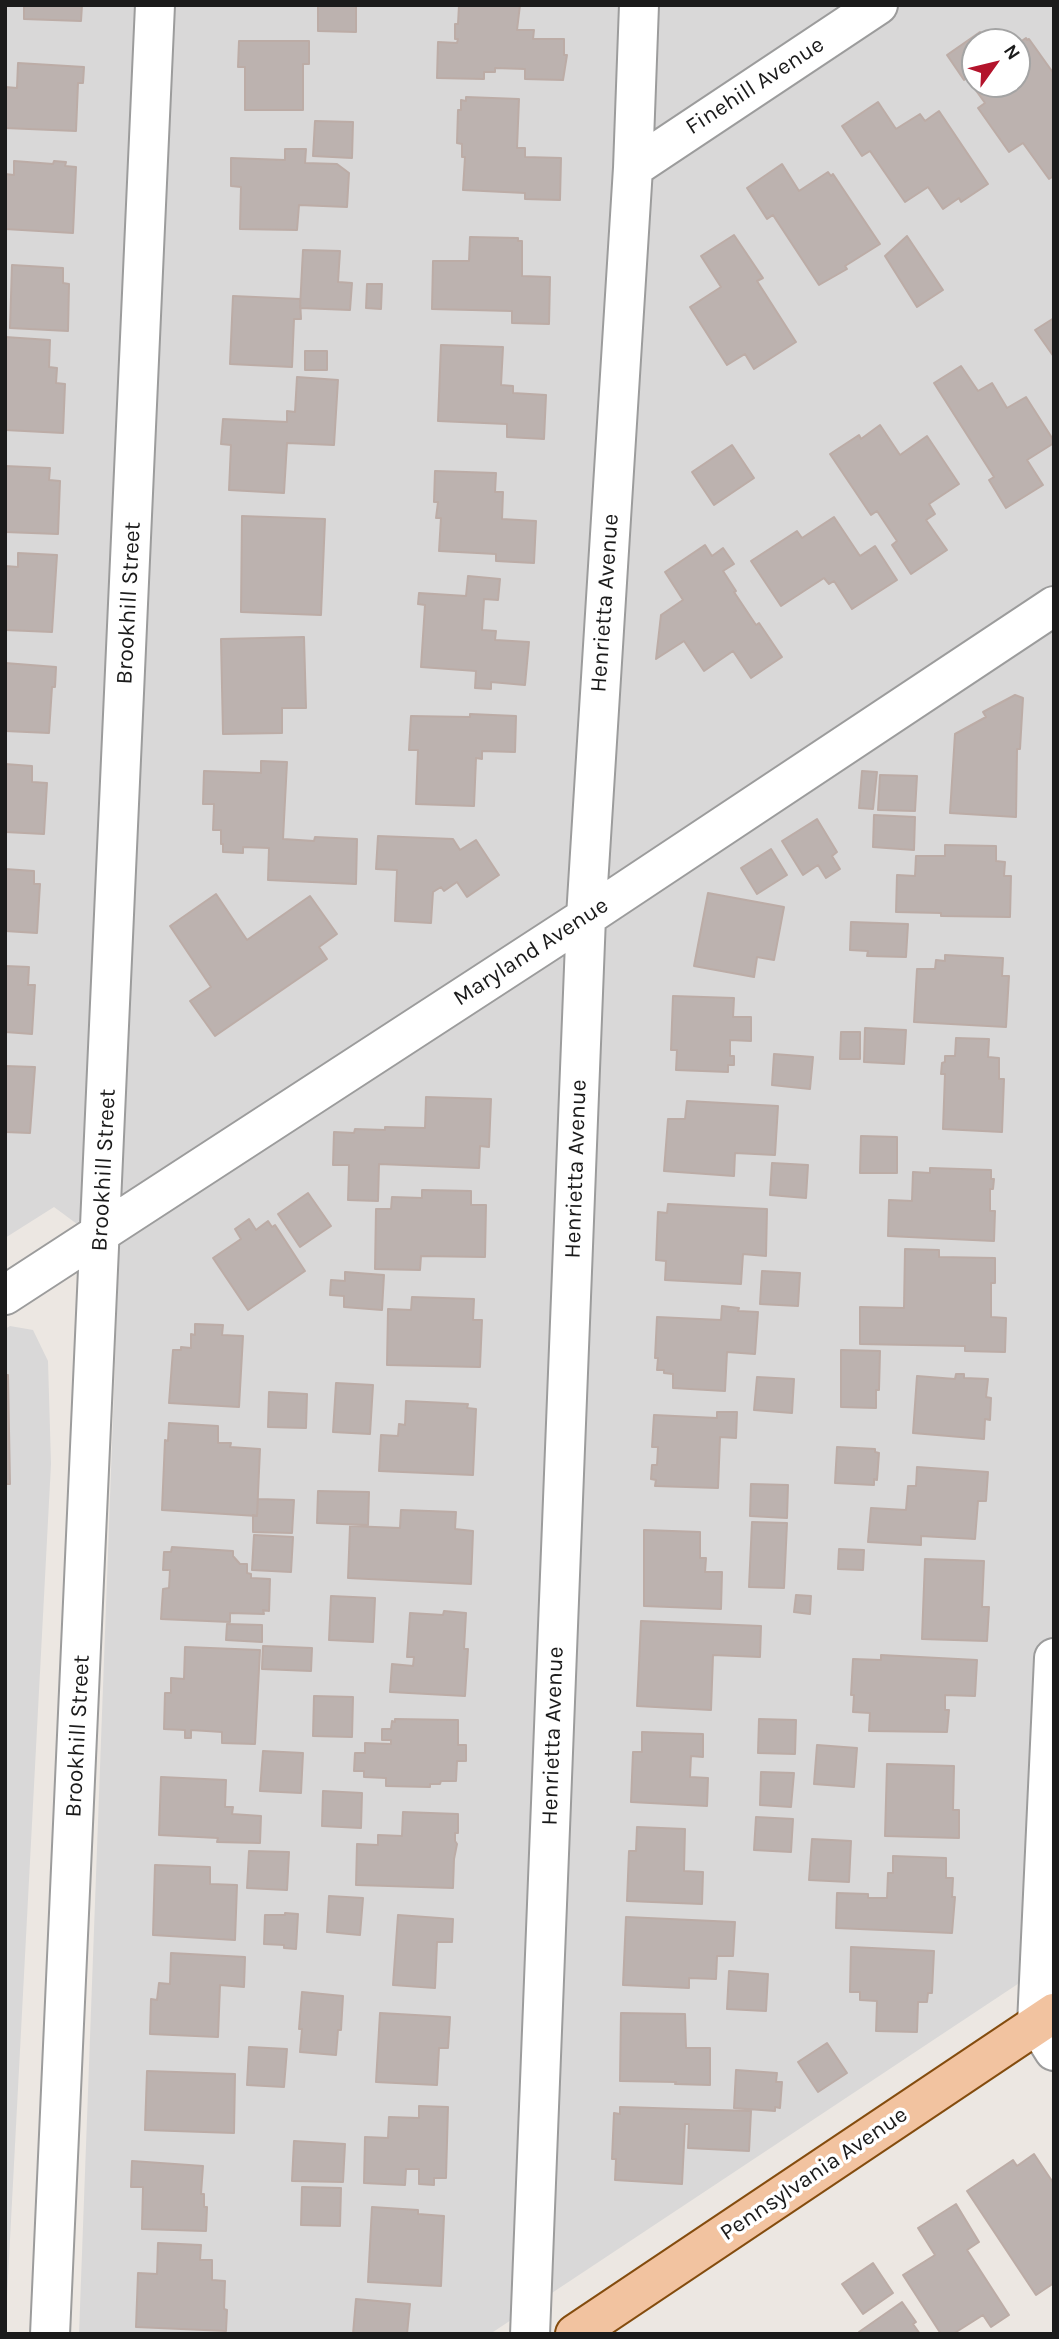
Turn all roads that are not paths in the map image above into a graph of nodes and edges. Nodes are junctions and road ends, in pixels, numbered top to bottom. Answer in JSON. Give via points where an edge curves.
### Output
{"nodes":[{"id":1,"x":155,"y":5,"type":"edge"},
{"id":2,"x":639,"y":5,"type":"edge"},
{"id":3,"x":878,"y":5,"type":"edge"},
{"id":4,"x":633,"y":167,"type":"junction"},
{"id":5,"x":1054,"y":606,"type":"edge"},
{"id":6,"x":586,"y":917,"type":"junction"},
{"id":7,"x":101,"y":1233,"type":"junction"},
{"id":8,"x":5,"y":1295,"type":"edge"},
{"id":9,"x":1054,"y":1658,"type":"edge"},
{"id":10,"x":1048,"y":2030,"type":"edge"},
{"id":11,"x":50,"y":2334,"type":"edge"},
{"id":12,"x":530,"y":2334,"type":"edge"},
{"id":13,"x":575,"y":2334,"type":"edge"}],
"edges":[{"from":1,"to":7,"type":"street","name":"Brookhill Street"},
{"from":2,"to":4,"type":"street","name":"Henrietta Avenue"},
{"from":3,"to":4,"type":"street","name":"Finehill Avenue"},
{"from":4,"to":6,"type":"street","name":"Henrietta Avenue"},
{"from":5,"to":6,"type":"street","name":"Maryland Avenue"},
{"from":6,"to":7,"type":"street","name":"Maryland Avenue"},
{"from":6,"to":12,"type":"street","name":"Henrietta Avenue"},
{"from":7,"to":8,"type":"street","name":"Maryland Avenue"},
{"from":7,"to":11,"type":"street","name":"Brookhill Street"},
{"from":9,"to":10,"type":"street"},
{"from":10,"to":13,"type":"main road","name":"Pennsylvania Avenue"}]}
